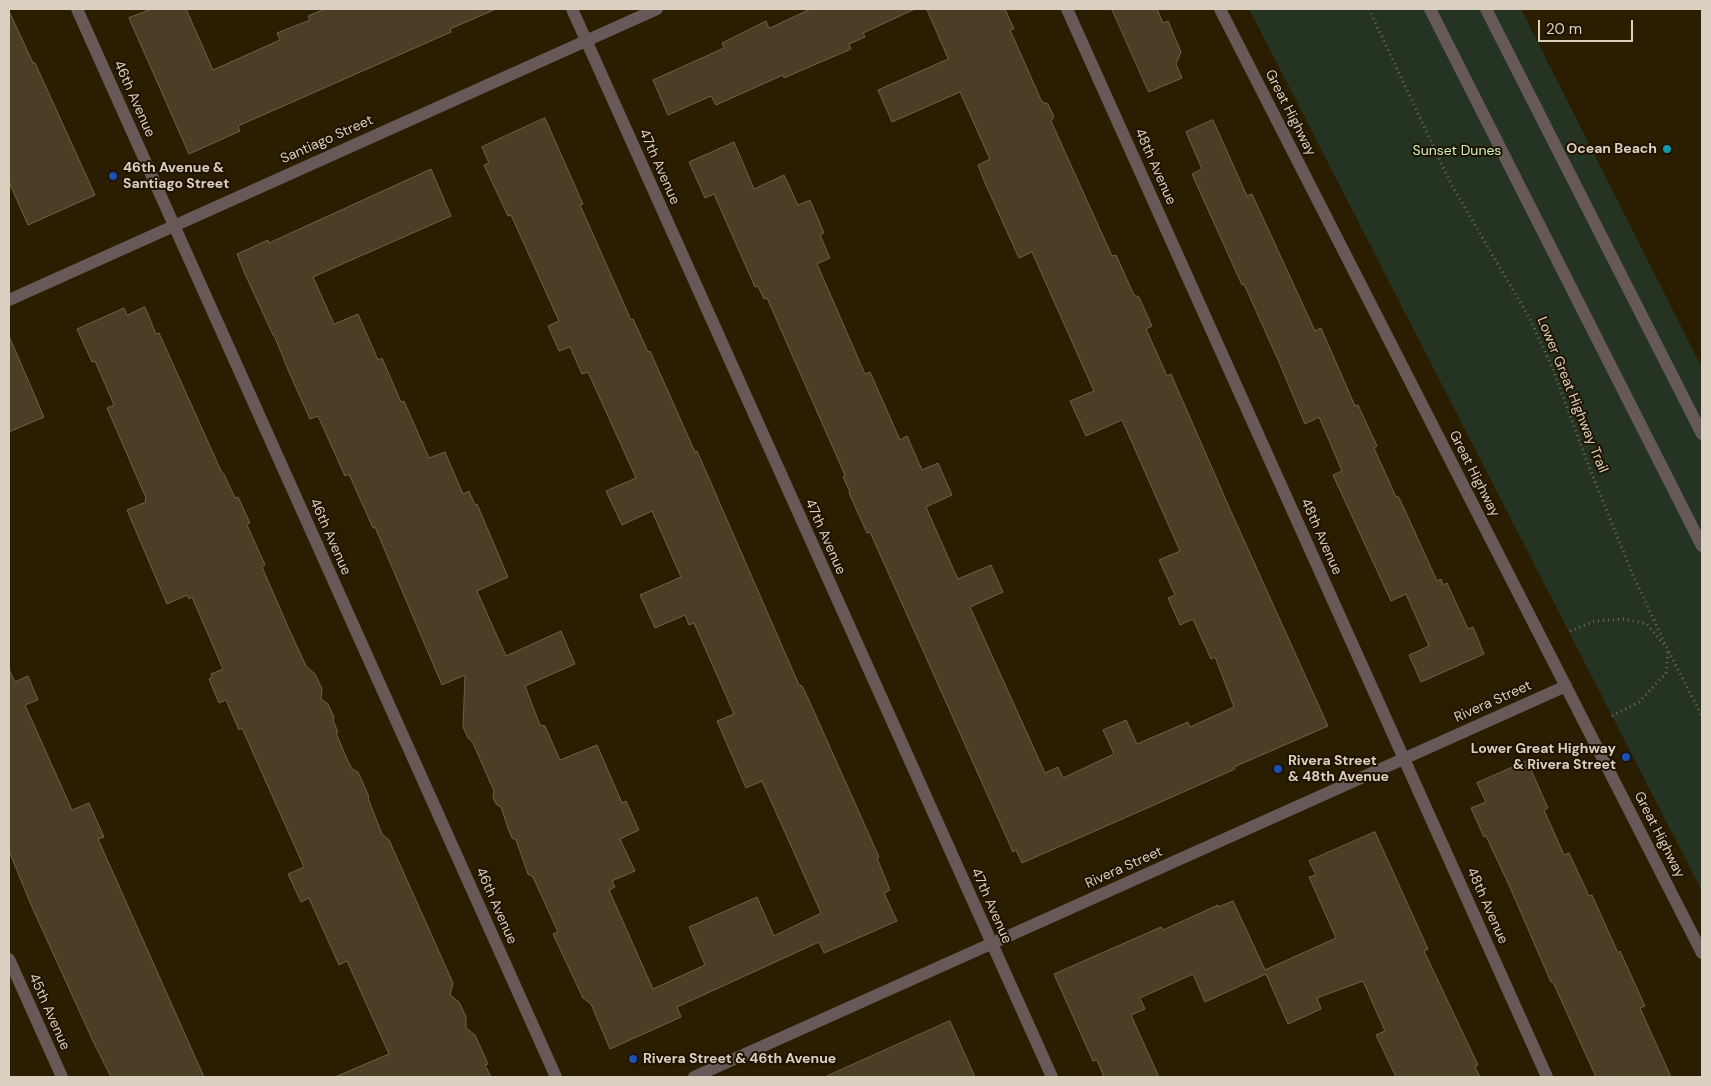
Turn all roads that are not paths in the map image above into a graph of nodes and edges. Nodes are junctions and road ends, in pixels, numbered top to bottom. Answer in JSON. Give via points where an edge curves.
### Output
{"nodes":[{"id":1,"x":77,"y":9,"type":"edge"},
{"id":2,"x":572,"y":9,"type":"edge"},
{"id":3,"x":657,"y":9,"type":"edge"},
{"id":4,"x":1067,"y":9,"type":"edge"},
{"id":5,"x":1220,"y":9,"type":"edge"},
{"id":6,"x":1430,"y":9,"type":"edge"},
{"id":7,"x":1486,"y":9,"type":"edge"},
{"id":8,"x":586,"y":41,"type":"junction"},
{"id":9,"x":174,"y":226,"type":"junction"},
{"id":10,"x":9,"y":300,"type":"edge"},
{"id":11,"x":1702,"y":434,"type":"edge"},
{"id":12,"x":1702,"y":546,"type":"edge"},
{"id":13,"x":1566,"y":686,"type":"junction"},
{"id":14,"x":1404,"y":758,"type":"junction"},
{"id":15,"x":992,"y":944,"type":"junction"},
{"id":16,"x":1702,"y":953,"type":"edge"},
{"id":17,"x":9,"y":959,"type":"edge"},
{"id":18,"x":62,"y":1077,"type":"edge"},
{"id":19,"x":556,"y":1077,"type":"edge"},
{"id":20,"x":694,"y":1077,"type":"edge"},
{"id":21,"x":1052,"y":1077,"type":"edge"},
{"id":22,"x":1547,"y":1077,"type":"edge"}],
"edges":[{"from":1,"to":9,"type":"street","name":"46th Avenue"},
{"from":2,"to":8,"type":"street","name":"47th Avenue"},
{"from":3,"to":8,"type":"street","name":"Santiago Street"},
{"from":4,"to":14,"type":"street","name":"48th Avenue"},
{"from":5,"to":13,"type":"street","name":"Great Highway"},
{"from":6,"to":12,"type":"street"},
{"from":7,"to":11,"type":"street"},
{"from":8,"to":9,"type":"street","name":"Santiago Street"},
{"from":8,"to":15,"type":"street","name":"47th Avenue"},
{"from":9,"to":10,"type":"street","name":"Santiago Street"},
{"from":9,"to":19,"type":"street","name":"46th Avenue"},
{"from":13,"to":14,"type":"street","name":"Rivera Street"},
{"from":13,"to":16,"type":"street","name":"Great Highway"},
{"from":14,"to":15,"type":"street","name":"Rivera Street"},
{"from":14,"to":22,"type":"street","name":"48th Avenue"},
{"from":15,"to":20,"type":"street","name":"Rivera Street"},
{"from":15,"to":21,"type":"street","name":"47th Avenue"},
{"from":17,"to":18,"type":"street","name":"45th Avenue"}]}
